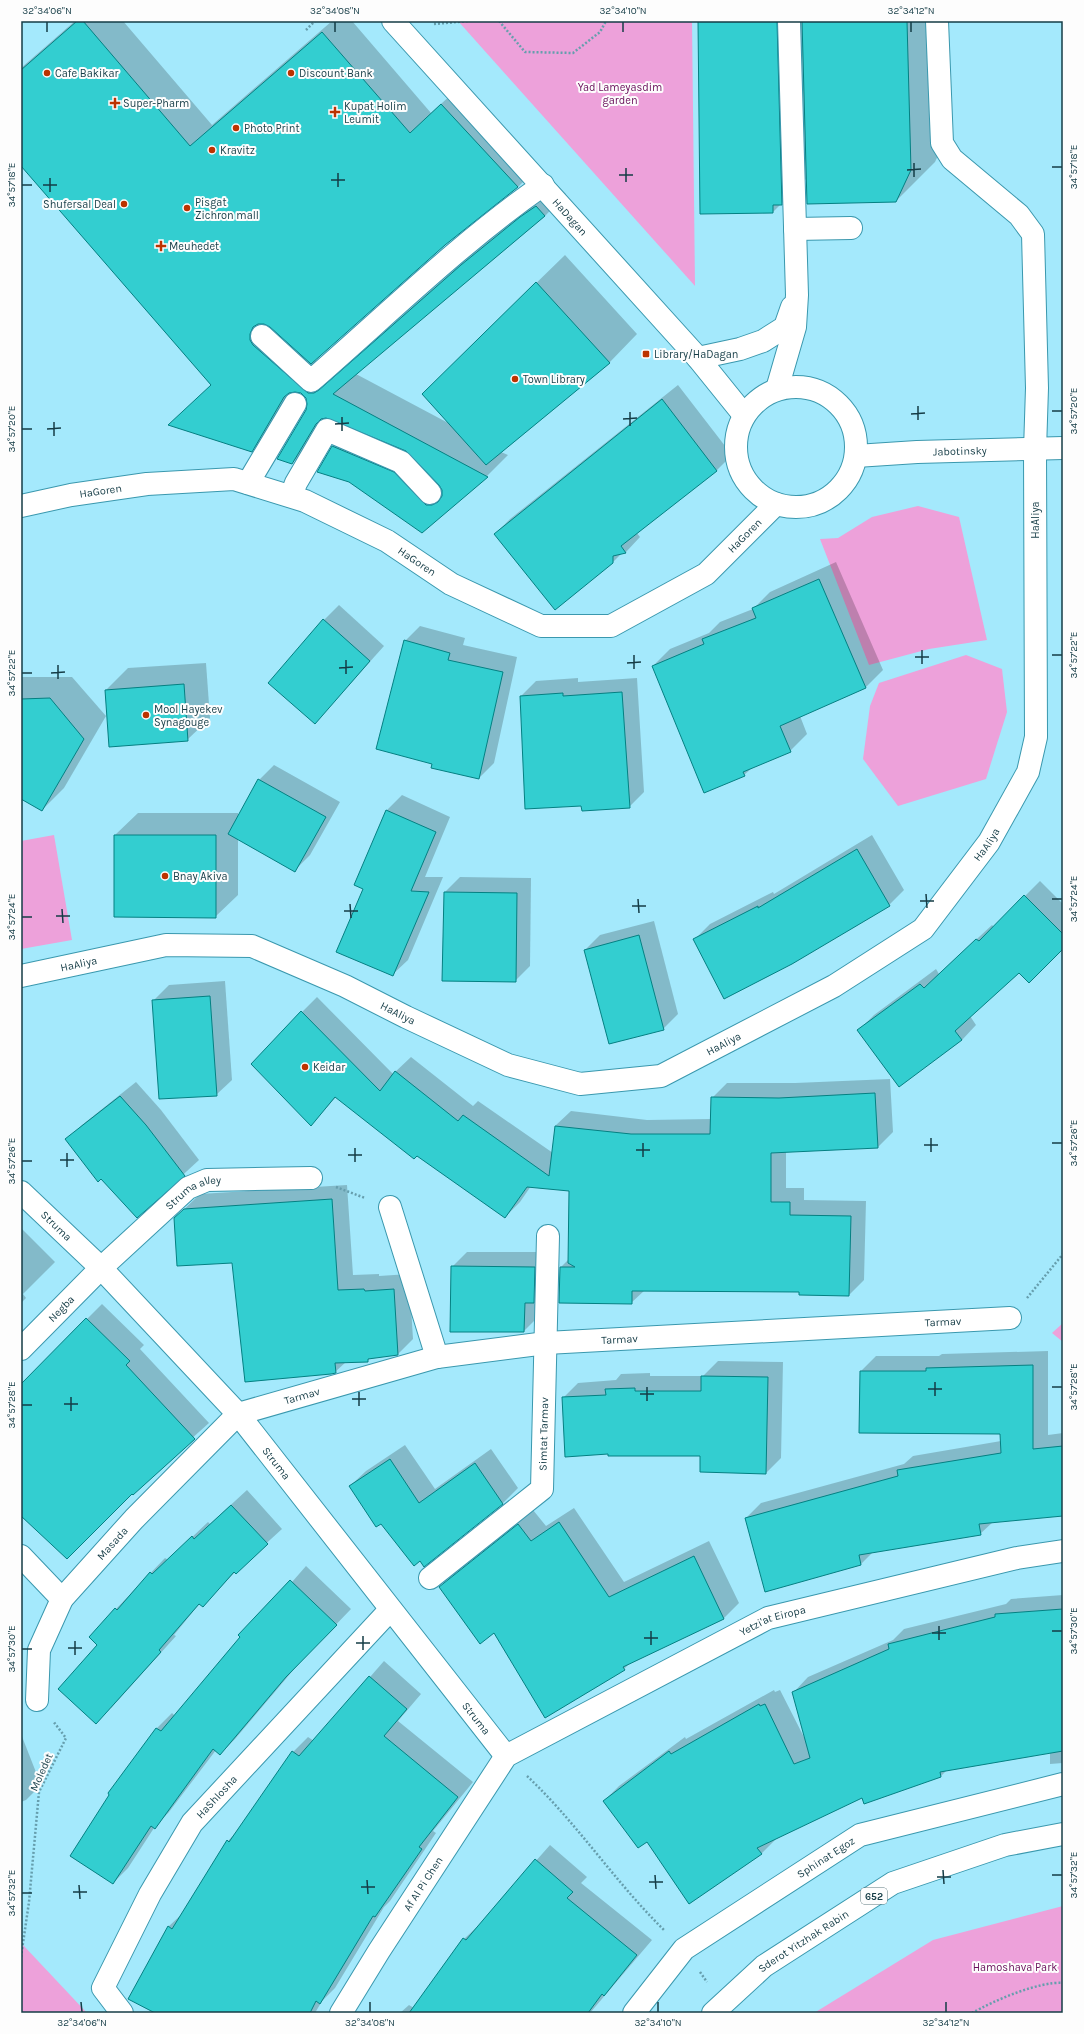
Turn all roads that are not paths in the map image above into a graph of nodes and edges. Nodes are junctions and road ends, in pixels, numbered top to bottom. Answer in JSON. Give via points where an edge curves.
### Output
{"nodes":[{"id":1,"x":393,"y":21,"type":"edge"},
{"id":2,"x":789,"y":21,"type":"edge"},
{"id":3,"x":937,"y":21,"type":"edge"},
{"id":4,"x":543,"y":185,"type":"junction"},
{"id":5,"x":851,"y":228,"type":"dead end"},
{"id":6,"x":795,"y":229,"type":"junction"},
{"id":7,"x":797,"y":295,"type":"junction"},
{"id":8,"x":262,"y":336,"type":"dead end"},
{"id":9,"x":698,"y":358,"type":"junction"},
{"id":10,"x":777,"y":389,"type":"junction"},
{"id":11,"x":295,"y":404,"type":"dead end"},
{"id":12,"x":744,"y":415,"type":"junction"},
{"id":13,"x":1063,"y":448,"type":"edge"},
{"id":14,"x":1035,"y":450,"type":"junction"},
{"id":15,"x":856,"y":456,"type":"junction"},
{"id":16,"x":248,"y":483,"type":"junction"},
{"id":17,"x":430,"y":493,"type":"dead end"},
{"id":18,"x":291,"y":496,"type":"junction"},
{"id":19,"x":776,"y":504,"type":"junction"},
{"id":20,"x":21,"y":506,"type":"edge"},
{"id":21,"x":21,"y":976,"type":"edge"},
{"id":22,"x":311,"y":1178,"type":"road end"},
{"id":23,"x":21,"y":1192,"type":"edge"},
{"id":24,"x":390,"y":1207,"type":"road end"},
{"id":25,"x":548,"y":1236,"type":"dead end"},
{"id":26,"x":101,"y":1268,"type":"junction"},
{"id":27,"x":1010,"y":1318,"type":"road end"},
{"id":28,"x":546,"y":1343,"type":"junction"},
{"id":29,"x":21,"y":1349,"type":"edge"},
{"id":30,"x":437,"y":1357,"type":"junction"},
{"id":31,"x":238,"y":1414,"type":"junction"},
{"id":32,"x":1063,"y":1551,"type":"edge"},
{"id":33,"x":21,"y":1556,"type":"edge"},
{"id":34,"x":430,"y":1578,"type":"dead end"},
{"id":35,"x":62,"y":1599,"type":"junction"},
{"id":36,"x":390,"y":1610,"type":"junction"},
{"id":37,"x":37,"y":1700,"type":"road end"},
{"id":38,"x":506,"y":1756,"type":"junction"},
{"id":39,"x":1063,"y":1784,"type":"edge"},
{"id":40,"x":1063,"y":1834,"type":"edge"},
{"id":41,"x":718,"y":2008,"type":"edge"},
{"id":42,"x":122,"y":2013,"type":"edge"},
{"id":43,"x":341,"y":2013,"type":"edge"},
{"id":44,"x":634,"y":2013,"type":"edge"}],
"edges":[{"from":1,"to":4,"type":"street","name":"HaDagan"},
{"from":2,"to":6,"type":"street"},
{"from":3,"to":14,"type":"street","name":"HaAliya","via":[[942,143],[952,159],[1019,215],[1033,234],[1037,388]]},
{"from":4,"to":8,"type":"street","via":[[477,236],[311,381]]},
{"from":4,"to":9,"type":"street","name":"HaDagan"},
{"from":5,"to":6,"type":"street"},
{"from":6,"to":7,"type":"street"},
{"from":7,"to":9,"type":"street","via":[[785,327],[763,341]]},
{"from":7,"to":10,"type":"street","via":[[795,327]]},
{"from":9,"to":12,"type":"street","name":"HaDagan"},
{"from":10,"to":12,"type":"street","via":[[758,399]]},
{"from":10,"to":15,"type":"street","via":[[794,386],[811,388],[828,395],[841,406],[851,421],[856,438]]},
{"from":11,"to":16,"type":"street"},
{"from":12,"to":19,"type":"street","via":[[737,432],[736,450],[739,467],[748,483],[760,496]]},
{"from":13,"to":14,"type":"street","name":"Jabotinsky"},
{"from":14,"to":15,"type":"street","name":"Jabotinsky"},
{"from":14,"to":21,"type":"street","name":"HaAliya","via":[[1036,738],[1028,772],[989,842],[923,929],[834,986],[661,1076],[580,1084],[508,1065],[345,986],[252,946],[166,945]]},
{"from":15,"to":19,"type":"street","via":[[851,473],[841,488],[827,499],[811,506],[794,508]]},
{"from":16,"to":18,"type":"street","name":"HaGoren"},
{"from":16,"to":20,"type":"street","name":"HaGoren","via":[[234,479],[147,484],[71,495]]},
{"from":17,"to":18,"type":"street","via":[[401,462],[327,430],[296,482]]},
{"from":18,"to":19,"type":"street","name":"HaGoren","via":[[387,541],[451,584],[541,626],[611,626],[706,574]]},
{"from":22,"to":26,"type":"street","name":"Struma alley","via":[[207,1180],[188,1188]]},
{"from":23,"to":26,"type":"street","name":"Struma"},
{"from":24,"to":30,"type":"street"},
{"from":25,"to":28,"type":"street","name":"Simtat Tarmav"},
{"from":26,"to":29,"type":"street","name":"Negba"},
{"from":26,"to":31,"type":"street","name":"Struma"},
{"from":27,"to":28,"type":"street","name":"Tarmav"},
{"from":28,"to":30,"type":"street","name":"Tarmav"},
{"from":28,"to":34,"type":"street","name":"Simtat Tarmav","via":[[542,1490]]},
{"from":30,"to":31,"type":"street","name":"Tarmav"},
{"from":31,"to":35,"type":"street","name":"Masada","via":[[134,1519]]},
{"from":31,"to":36,"type":"street","name":"Struma"},
{"from":32,"to":38,"type":"street","name":"Yetzi'at Eiropa","via":[[1017,1558],[768,1618]]},
{"from":33,"to":35,"type":"street"},
{"from":35,"to":37,"type":"street","name":"Masada","via":[[39,1650]]},
{"from":36,"to":38,"type":"street","name":"Struma"},
{"from":36,"to":42,"type":"street","name":"HaShlosha","via":[[192,1823],[150,1894],[103,1988]]},
{"from":38,"to":43,"type":"street","name":"Af Al Pi Chen"},
{"from":39,"to":44,"type":"street","name":"Sphinat Egoz","via":[[860,1835],[684,1949]]},
{"from":40,"to":41,"type":"street","name":"Sderot Yitzhak Rabin","number":"652","via":[[1005,1845],[893,1883],[764,1966]]}]}
